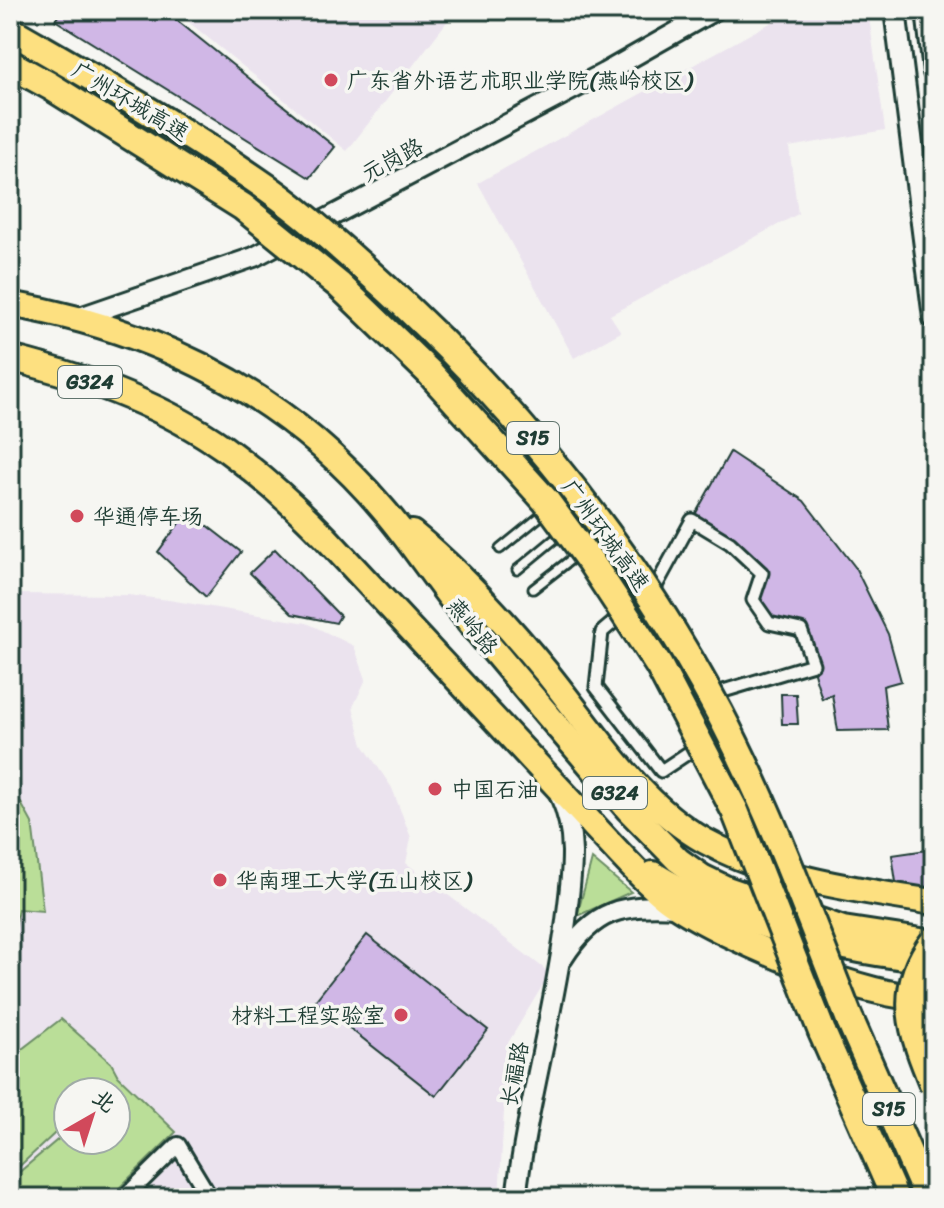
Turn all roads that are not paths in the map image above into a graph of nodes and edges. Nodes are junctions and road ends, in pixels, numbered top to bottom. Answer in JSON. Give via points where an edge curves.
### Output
{"nodes":[{"id":1,"x":715,"y":10,"type":"edge"},
{"id":2,"x":895,"y":10,"type":"edge"},
{"id":3,"x":927,"y":10,"type":"edge"},
{"id":4,"x":10,"y":30,"type":"edge"},
{"id":5,"x":10,"y":64,"type":"edge"},
{"id":6,"x":934,"y":72,"type":"edge"},
{"id":7,"x":10,"y":304,"type":"edge"},
{"id":8,"x":77,"y":318,"type":"junction"},
{"id":9,"x":934,"y":318,"type":"edge"},
{"id":10,"x":10,"y":358,"type":"edge"},
{"id":11,"x":556,"y":503,"type":"dead end"},
{"id":12,"x":385,"y":511,"type":"junction"},
{"id":13,"x":573,"y":524,"type":"dead end"},
{"id":14,"x":589,"y":545,"type":"dead end"},
{"id":15,"x":500,"y":549,"type":"dead end"},
{"id":16,"x":517,"y":570,"type":"dead end"},
{"id":17,"x":762,"y":573,"type":"joint"},
{"id":18,"x":533,"y":589,"type":"dead end"},
{"id":19,"x":554,"y":782,"type":"junction"},
{"id":20,"x":620,"y":854,"type":"junction"},
{"id":21,"x":934,"y":902,"type":"edge"},
{"id":22,"x":677,"y":907,"type":"junction"},
{"id":23,"x":934,"y":942,"type":"edge"},
{"id":24,"x":561,"y":960,"type":"junction"},
{"id":25,"x":934,"y":960,"type":"edge"},
{"id":26,"x":928,"y":1001,"type":"edge"},
{"id":27,"x":934,"y":1086,"type":"edge"},
{"id":28,"x":124,"y":1198,"type":"edge"},
{"id":29,"x":210,"y":1198,"type":"edge"},
{"id":30,"x":516,"y":1198,"type":"edge"},
{"id":31,"x":895,"y":1198,"type":"edge"},
{"id":32,"x":928,"y":1198,"type":"edge"}],
"edges":[{"from":1,"to":8,"type":"street","name":"元岗路","via":[[254,257]]},
{"from":2,"to":9,"type":"main road"},
{"from":3,"to":6,"type":"main road"},
{"from":4,"to":32,"type":"highway","name":"广州环城高速","number":"S15","bridge":true,"via":[[144,108],[299,212],[422,321],[569,483],[632,569],[718,709],[768,812]]},
{"from":5,"to":31,"type":"highway","name":"广州环城高速","number":"S15","bridge":true,"via":[[243,207],[339,285],[429,372],[546,501],[659,666],[735,811],[822,1032]]},
{"from":7,"to":8,"type":"highway","name":"燕岭路","number":"G324"},
{"from":8,"to":12,"type":"highway","name":"燕岭路","number":"G324","via":[[166,348],[256,395],[332,455]]},
{"from":10,"to":19,"type":"highway","name":"燕岭路","number":"G324","via":[[126,396],[248,466],[296,507]]},
{"from":11,"to":15,"type":"lane"},
{"from":12,"to":21,"type":"highway","number":"G324","via":[[466,581],[613,758],[684,827],[745,858],[808,879]]},
{"from":12,"to":23,"type":"highway","name":"燕岭路","number":"G324","via":[[489,646],[678,860],[727,889],[799,915],[843,929]]},
{"from":13,"to":16,"type":"lane"},
{"from":14,"to":18,"type":"lane"},
{"from":17,"to":17,"type":"street","via":[[730,543],[692,520],[656,586],[602,632],[596,687],[661,771],[712,737],[720,692],[813,664],[801,630],[769,623],[753,600]]},
{"from":19,"to":20,"type":"highway","name":"燕岭路","number":"G324"},
{"from":19,"to":24,"type":"street","name":"长福路","via":[[567,810],[573,855]]},
{"from":20,"to":22,"type":"highway","name":"燕岭路","number":"G324"},
{"from":20,"to":25,"type":"highway","via":[[688,893],[798,935],[845,948]]},
{"from":22,"to":24,"type":"street","name":"长福路","via":[[610,912],[575,938]]},
{"from":22,"to":26,"type":"highway","name":"燕岭路","number":"G324","via":[[845,982]]},
{"from":23,"to":27,"type":"highway","bridge":true,"via":[[918,968],[911,1002],[915,1038]]},
{"from":24,"to":30,"type":"street","name":"长福路"},
{"from":28,"to":29,"type":"street","via":[[178,1145]]}]}
